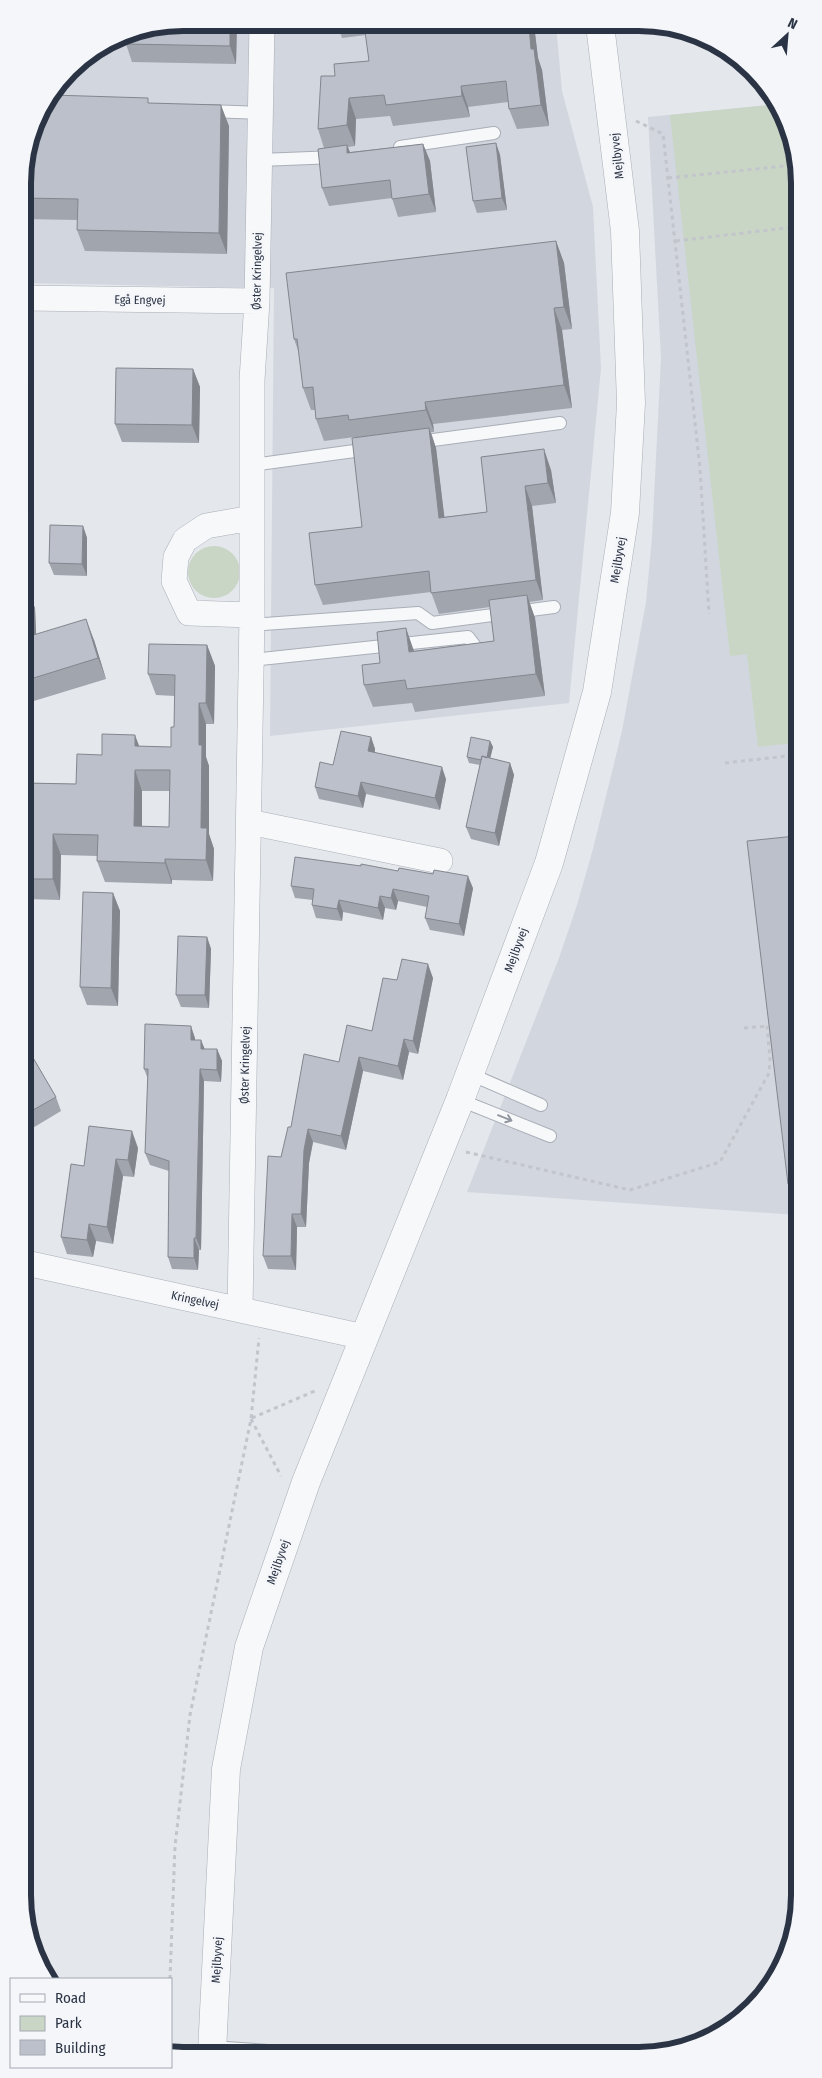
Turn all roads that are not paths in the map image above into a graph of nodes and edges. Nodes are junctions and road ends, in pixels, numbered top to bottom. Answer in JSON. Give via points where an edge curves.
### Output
{"nodes":[{"id":1,"x":601,"y":31,"type":"edge"},
{"id":2,"x":262,"y":32,"type":"edge"},
{"id":3,"x":191,"y":111,"type":"edge"},
{"id":4,"x":261,"y":112,"type":"junction"},
{"id":5,"x":494,"y":133,"type":"dead end"},
{"id":6,"x":388,"y":149,"type":"edge"},
{"id":7,"x":350,"y":155,"type":"edge"},
{"id":8,"x":260,"y":160,"type":"junction"},
{"id":9,"x":32,"y":298,"type":"edge"},
{"id":10,"x":257,"y":302,"type":"junction"},
{"id":11,"x":560,"y":423,"type":"dead end"},
{"id":12,"x":406,"y":444,"type":"edge"},
{"id":13,"x":377,"y":448,"type":"edge"},
{"id":14,"x":252,"y":465,"type":"junction"},
{"id":15,"x":252,"y":518,"type":"junction"},
{"id":16,"x":554,"y":607,"type":"dead end"},
{"id":17,"x":252,"y":620,"type":"junction"},
{"id":18,"x":481,"y":654,"type":"edge"},
{"id":19,"x":252,"y":660,"type":"junction"},
{"id":20,"x":249,"y":822,"type":"junction"},
{"id":21,"x":440,"y":861,"type":"dead end"},
{"id":22,"x":470,"y":1074,"type":"junction"},
{"id":23,"x":460,"y":1100,"type":"junction"},
{"id":24,"x":542,"y":1105,"type":"dead end"},
{"id":25,"x":550,"y":1136,"type":"dead end"},
{"id":26,"x":31,"y":1264,"type":"edge"},
{"id":27,"x":251,"y":1312,"type":"junction"},
{"id":28,"x":364,"y":1337,"type":"junction"},
{"id":29,"x":212,"y":2047,"type":"edge"}],
"edges":[{"from":1,"to":22,"type":"street","name":"Mejlbyvej","via":[[626,241],[631,403],[625,513],[597,692],[549,862]]},
{"from":2,"to":4,"type":"street","name":"Øster Kringelvej"},
{"from":3,"to":4,"type":"lane"},
{"from":4,"to":8,"type":"street","name":"Øster Kringelvej"},
{"from":5,"to":6,"type":"lane"},
{"from":7,"to":8,"type":"lane"},
{"from":8,"to":10,"type":"street","name":"Øster Kringelvej"},
{"from":9,"to":10,"type":"street","name":"Egå Engvej"},
{"from":10,"to":14,"type":"street","name":"Øster Kringelvej","via":[[252,380]]},
{"from":11,"to":12,"type":"lane"},
{"from":13,"to":14,"type":"lane"},
{"from":14,"to":15,"type":"street","name":"Øster Kringelvej"},
{"from":15,"to":17,"type":"street","name":"Øster Kringelvej"},
{"from":15,"to":17,"type":"street","via":[[206,526],[185,540],[176,558],[174,581],[189,612]]},
{"from":16,"to":17,"type":"lane","via":[[432,623],[418,613]]},
{"from":17,"to":19,"type":"street","name":"Øster Kringelvej"},
{"from":18,"to":19,"type":"lane","via":[[468,637]]},
{"from":19,"to":20,"type":"street","name":"Øster Kringelvej"},
{"from":20,"to":21,"type":"street"},
{"from":20,"to":27,"type":"street","name":"Øster Kringelvej"},
{"from":22,"to":23,"type":"street","name":"Mejlbyvej"},
{"from":22,"to":24,"type":"lane"},
{"from":23,"to":25,"type":"lane","one_way":true},
{"from":23,"to":28,"type":"street","name":"Mejlbyvej"},
{"from":26,"to":27,"type":"street","name":"Kringelvej"},
{"from":27,"to":28,"type":"street","name":"Kringelvej"},
{"from":28,"to":29,"type":"street","name":"Mejlbyvej","via":[[297,1507],[248,1647],[226,1769]]}]}
